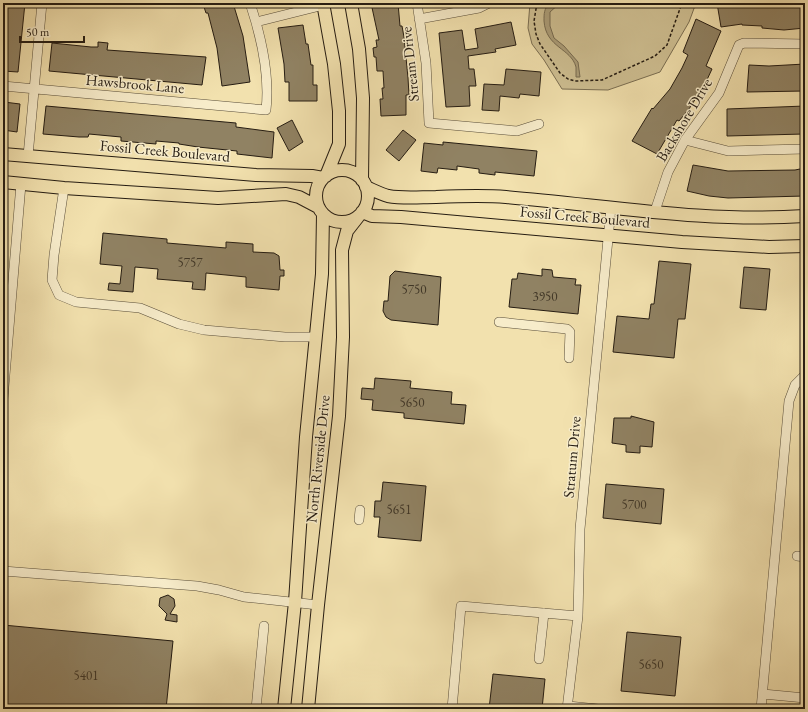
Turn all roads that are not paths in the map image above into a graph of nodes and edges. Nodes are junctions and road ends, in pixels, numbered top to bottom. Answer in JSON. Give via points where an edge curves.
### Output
{"nodes":[{"id":1,"x":42,"y":3,"type":"edge"},
{"id":2,"x":250,"y":3,"type":"edge"},
{"id":3,"x":351,"y":3,"type":"edge"},
{"id":4,"x":417,"y":3,"type":"edge"},
{"id":5,"x":489,"y":3,"type":"edge"},
{"id":6,"x":325,"y":4,"type":"edge"},
{"id":7,"x":419,"y":20,"type":"junction"},
{"id":8,"x":256,"y":22,"type":"junction"},
{"id":9,"x":805,"y":44,"type":"edge"},
{"id":10,"x":3,"y":86,"type":"edge"},
{"id":11,"x":34,"y":89,"type":"junction"},
{"id":12,"x":539,"y":124,"type":"dead end"},
{"id":13,"x":685,"y":140,"type":"junction"},
{"id":14,"x":805,"y":149,"type":"edge"},
{"id":15,"x":3,"y":154,"type":"edge"},
{"id":16,"x":28,"y":156,"type":"junction"},
{"id":17,"x":325,"y":177,"type":"junction"},
{"id":18,"x":3,"y":182,"type":"edge"},
{"id":19,"x":364,"y":183,"type":"junction"},
{"id":20,"x":21,"y":184,"type":"junction"},
{"id":21,"x":64,"y":188,"type":"junction"},
{"id":22,"x":611,"y":208,"type":"junction"},
{"id":23,"x":320,"y":210,"type":"junction"},
{"id":24,"x":654,"y":211,"type":"junction"},
{"id":25,"x":360,"y":214,"type":"junction"},
{"id":26,"x":805,"y":216,"type":"edge"},
{"id":27,"x":609,"y":235,"type":"junction"},
{"id":28,"x":805,"y":246,"type":"edge"},
{"id":29,"x":499,"y":322,"type":"dead end"},
{"id":30,"x":316,"y":337,"type":"junction"},
{"id":31,"x":569,"y":358,"type":"dead end"},
{"id":32,"x":805,"y":375,"type":"edge"},
{"id":33,"x":3,"y":399,"type":"edge"},
{"id":34,"x":360,"y":510,"type":"dead end"},
{"id":35,"x":359,"y":520,"type":"dead end"},
{"id":36,"x":3,"y":571,"type":"edge"},
{"id":37,"x":295,"y":602,"type":"junction"},
{"id":38,"x":318,"y":605,"type":"junction"},
{"id":39,"x":544,"y":613,"type":"junction"},
{"id":40,"x":578,"y":616,"type":"junction"},
{"id":41,"x":264,"y":626,"type":"dead end"},
{"id":42,"x":539,"y":659,"type":"dead end"},
{"id":43,"x":763,"y":694,"type":"junction"},
{"id":44,"x":805,"y":698,"type":"edge"},
{"id":45,"x":568,"y":708,"type":"edge"},
{"id":46,"x":256,"y":709,"type":"edge"},
{"id":47,"x":284,"y":709,"type":"edge"},
{"id":48,"x":308,"y":709,"type":"edge"},
{"id":49,"x":452,"y":709,"type":"edge"},
{"id":50,"x":598,"y":709,"type":"edge"},
{"id":51,"x":762,"y":709,"type":"edge"}],
"edges":[{"from":1,"to":11,"type":"street"},
{"from":2,"to":8,"type":"street"},
{"from":3,"to":19,"type":"main road","via":[[359,49],[363,98]]},
{"from":4,"to":7,"type":"street","name":"Stream Drive"},
{"from":5,"to":7,"type":"street","via":[[479,8]]},
{"from":6,"to":8,"type":"street"},
{"from":6,"to":17,"type":"main road","via":[[339,111],[339,144]]},
{"from":7,"to":12,"type":"street","name":"Stream Drive","via":[[426,63],[429,122],[517,130]]},
{"from":8,"to":11,"type":"street","name":"Hawsbrook Lane","via":[[267,86],[266,110]]},
{"from":9,"to":13,"type":"street","name":"Backshore Drive","via":[[739,45],[719,93]]},
{"from":10,"to":11,"type":"street","name":"Hawsbrook Lane"},
{"from":11,"to":16,"type":"street"},
{"from":13,"to":14,"type":"street","via":[[728,151]]},
{"from":13,"to":24,"type":"street","name":"Backshore Drive","via":[[668,172]]},
{"from":15,"to":16,"type":"main road","name":"Fossil Creek Boulevard"},
{"from":16,"to":17,"type":"main road","name":"Fossil Creek Boulevard","via":[[256,175]]},
{"from":17,"to":19,"type":"main road","via":[[348,171]]},
{"from":17,"to":23,"type":"main road","via":[[317,189],[316,201]]},
{"from":18,"to":20,"type":"main road"},
{"from":19,"to":22,"type":"main road","name":"Fossil Creek Boulevard","via":[[387,196],[400,198],[505,197]]},
{"from":19,"to":25,"type":"main road","via":[[368,200]]},
{"from":20,"to":21,"type":"main road"},
{"from":20,"to":33,"type":"street"},
{"from":21,"to":23,"type":"main road","via":[[218,198],[286,194],[299,197]]},
{"from":21,"to":30,"type":"street","via":[[52,280],[59,295],[76,302],[140,308],[179,324],[204,330]]},
{"from":22,"to":24,"type":"main road","name":"Fossil Creek Boulevard"},
{"from":22,"to":27,"type":"street","name":"Stratum Drive"},
{"from":23,"to":25,"type":"main road","via":[[336,222],[351,220]]},
{"from":23,"to":30,"type":"main road","name":"North Riverside Drive","via":[[322,274]]},
{"from":24,"to":26,"type":"main road","name":"Fossil Creek Boulevard","via":[[778,218]]},
{"from":25,"to":27,"type":"main road","name":"Fossil Creek Boulevard"},
{"from":25,"to":38,"type":"main road","name":"North Riverside Drive","via":[[348,230],[342,250],[344,329],[340,416]]},
{"from":27,"to":28,"type":"main road","name":"Fossil Creek Boulevard","via":[[730,245]]},
{"from":27,"to":40,"type":"street","name":"Stratum Drive","via":[[580,529]]},
{"from":29,"to":31,"type":"street","via":[[566,329],[570,332]]},
{"from":30,"to":37,"type":"main road","name":"North Riverside Drive","via":[[306,437]]},
{"from":32,"to":43,"type":"street","via":[[795,385],[789,401]]},
{"from":34,"to":35,"type":"street"},
{"from":36,"to":37,"type":"street","via":[[197,586],[244,597]]},
{"from":37,"to":38,"type":"street"},
{"from":37,"to":47,"type":"main road","name":"North Riverside Drive"},
{"from":38,"to":48,"type":"main road","name":"North Riverside Drive"},
{"from":39,"to":40,"type":"street"},
{"from":39,"to":42,"type":"street"},
{"from":39,"to":49,"type":"street","via":[[461,606]]},
{"from":40,"to":45,"type":"street","name":"Stratum Drive"},
{"from":41,"to":46,"type":"street"},
{"from":43,"to":44,"type":"street"},
{"from":43,"to":51,"type":"street"},
{"from":45,"to":50,"type":"street"}]}
